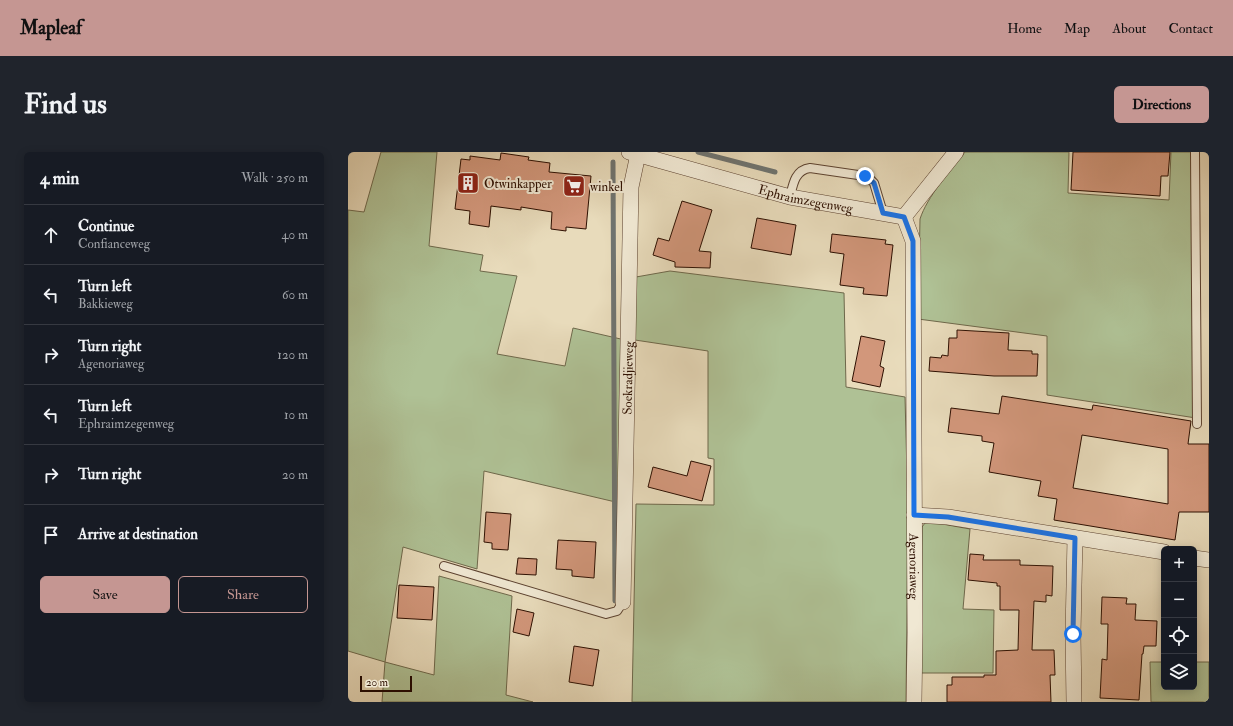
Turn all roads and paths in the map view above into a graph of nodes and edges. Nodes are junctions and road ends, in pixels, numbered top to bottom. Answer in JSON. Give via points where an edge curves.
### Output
{"nodes":[{"id":1,"x":956,"y":152,"type":"edge"},
{"id":2,"x":1195,"y":152,"type":"edge"},
{"id":3,"x":634,"y":153,"type":"edge"},
{"id":4,"x":790,"y":196,"type":"junction"},
{"id":5,"x":883,"y":213,"type":"junction"},
{"id":6,"x":904,"y":217,"type":"junction"},
{"id":7,"x":1197,"y":424,"type":"dead end"},
{"id":8,"x":914,"y":515,"type":"junction"},
{"id":9,"x":1075,"y":538,"type":"junction"},
{"id":10,"x":1161,"y":552,"type":"edge"},
{"id":11,"x":1197,"y":558,"type":"edge"},
{"id":12,"x":1209,"y":560,"type":"edge"},
{"id":13,"x":444,"y":566,"type":"dead end"},
{"id":14,"x":623,"y":602,"type":"joint"},
{"id":15,"x":914,"y":702,"type":"edge"},
{"id":16,"x":1074,"y":702,"type":"edge"}],
"edges":[{"from":1,"to":6,"type":"street"},
{"from":2,"to":7,"type":"lane"},
{"from":3,"to":4,"type":"street","name":"Ephraimzegenweg"},
{"from":3,"to":14,"type":"street","name":"Soekradjieweg","via":[[630,187]]},
{"from":4,"to":5,"type":"street","name":"Ephraimzegenweg"},
{"from":4,"to":5,"type":"lane","via":[[795,178],[804,169],[865,176],[874,183]]},
{"from":5,"to":6,"type":"street","name":"Ephraimzegenweg"},
{"from":6,"to":8,"type":"street","name":"Agenoriaweg","via":[[913,241]]},
{"from":8,"to":9,"type":"street","via":[[948,517]]},
{"from":8,"to":15,"type":"street","name":"Agenoriaweg"},
{"from":9,"to":10,"type":"street"},
{"from":9,"to":16,"type":"street"},
{"from":11,"to":12,"type":"street"},
{"from":13,"to":14,"type":"lane","via":[[606,614],[617,612]]}]}
